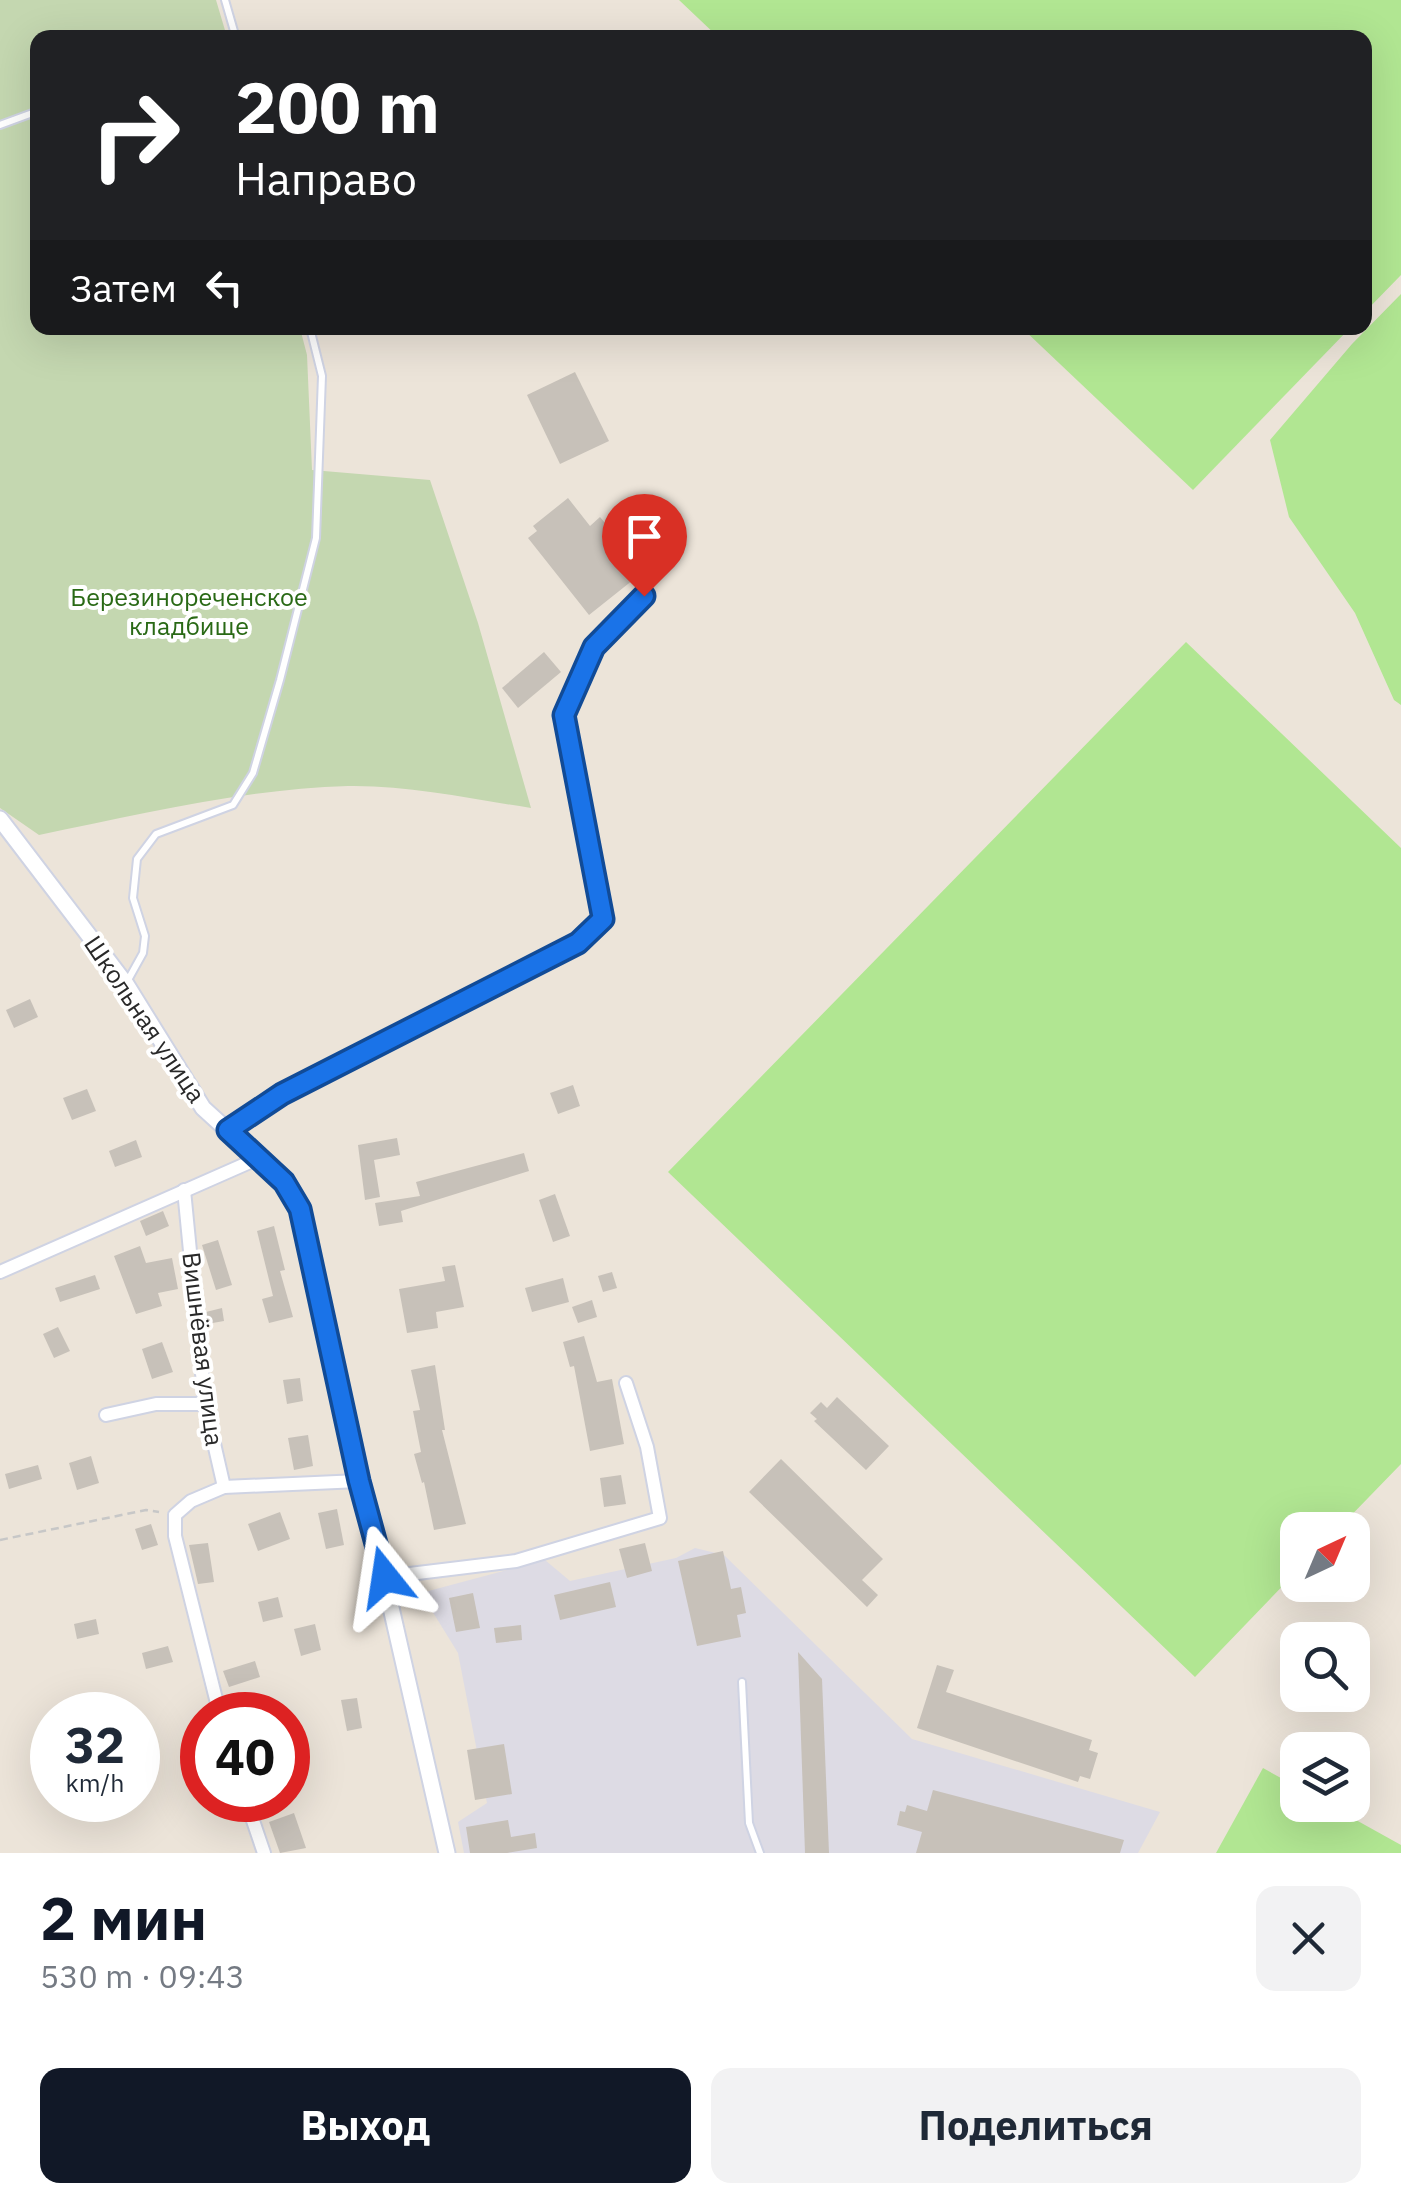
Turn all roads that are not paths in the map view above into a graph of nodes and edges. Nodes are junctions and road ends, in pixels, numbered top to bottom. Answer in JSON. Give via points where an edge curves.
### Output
{"nodes":[{"id":1,"x":225,"y":0,"type":"edge"},
{"id":2,"x":234,"y":30,"type":"edge"},
{"id":3,"x":30,"y":114,"type":"edge"},
{"id":4,"x":0,"y":126,"type":"edge"},
{"id":5,"x":312,"y":335,"type":"edge"},
{"id":6,"x":644,"y":596,"type":"dead end"},
{"id":7,"x":0,"y":819,"type":"edge"},
{"id":8,"x":126,"y":984,"type":"junction"},
{"id":9,"x":228,"y":1130,"type":"junction"},
{"id":10,"x":259,"y":1158,"type":"junction"},
{"id":11,"x":184,"y":1190,"type":"junction"},
{"id":12,"x":0,"y":1272,"type":"edge"},
{"id":13,"x":626,"y":1384,"type":"dead end"},
{"id":14,"x":205,"y":1404,"type":"junction"},
{"id":15,"x":106,"y":1415,"type":"dead end"},
{"id":16,"x":359,"y":1481,"type":"junction"},
{"id":17,"x":224,"y":1486,"type":"junction"},
{"id":18,"x":385,"y":1577,"type":"junction"},
{"id":19,"x":742,"y":1682,"type":"dead end"},
{"id":20,"x":214,"y":1692,"type":"edge"},
{"id":21,"x":253,"y":1822,"type":"edge"},
{"id":22,"x":264,"y":1853,"type":"edge"},
{"id":23,"x":447,"y":1853,"type":"edge"},
{"id":24,"x":760,"y":1853,"type":"edge"}],
"edges":[{"from":1,"to":2,"type":"lane"},
{"from":3,"to":4,"type":"lane"},
{"from":5,"to":8,"type":"lane","via":[[322,376],[316,538],[280,680],[253,773],[233,804],[156,834],[137,858],[133,898],[145,936]]},
{"from":6,"to":9,"type":"lane","via":[[594,647],[564,715],[603,919],[578,943],[282,1094]]},
{"from":7,"to":8,"type":"street","name":"Школьная улица"},
{"from":8,"to":9,"type":"street","name":"Школьная улица","via":[[204,1108]]},
{"from":9,"to":10,"type":"street","name":"Школьная улица"},
{"from":10,"to":11,"type":"street"},
{"from":10,"to":16,"type":"street","name":"Школьная улица","via":[[300,1209]]},
{"from":11,"to":12,"type":"street"},
{"from":11,"to":14,"type":"street","name":"Вишнёвая улица"},
{"from":13,"to":18,"type":"street","via":[[660,1518],[516,1560]]},
{"from":14,"to":15,"type":"street","via":[[156,1404]]},
{"from":14,"to":17,"type":"street","name":"Вишнёвая улица"},
{"from":16,"to":17,"type":"street"},
{"from":16,"to":18,"type":"street","name":"Школьная улица"},
{"from":17,"to":20,"type":"street","via":[[176,1515],[175,1536]]},
{"from":18,"to":23,"type":"street","name":"Школьная улица"},
{"from":19,"to":24,"type":"lane","via":[[749,1823]]},
{"from":21,"to":22,"type":"street"}]}
